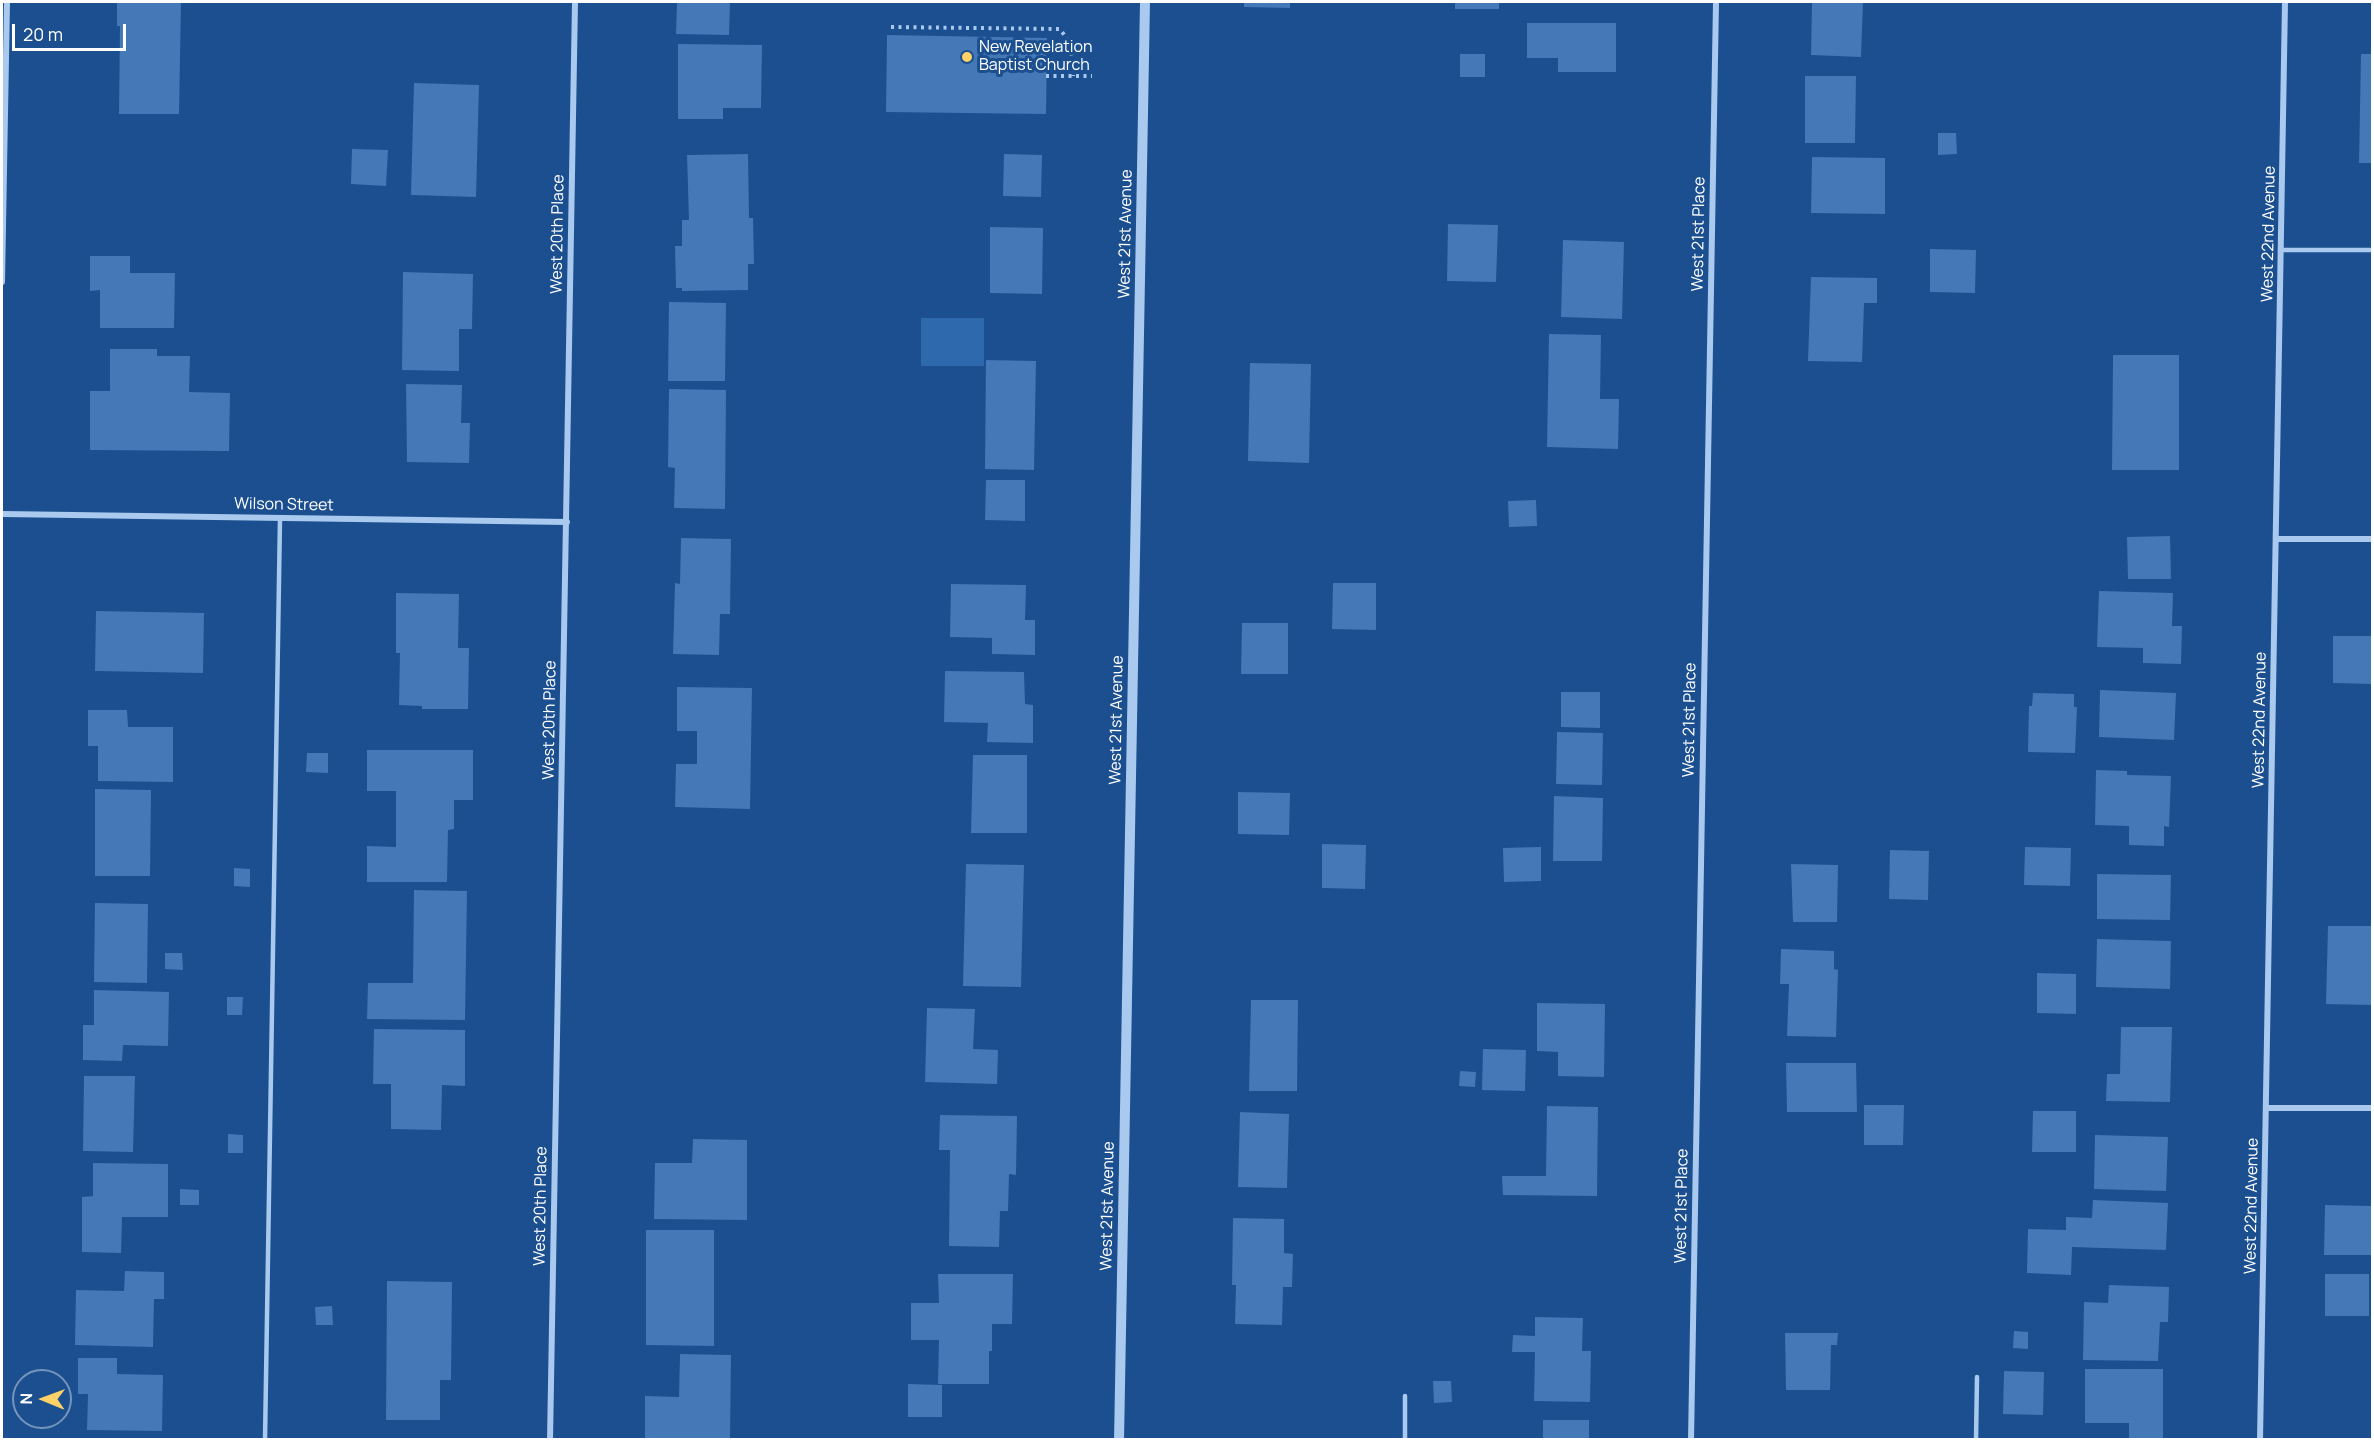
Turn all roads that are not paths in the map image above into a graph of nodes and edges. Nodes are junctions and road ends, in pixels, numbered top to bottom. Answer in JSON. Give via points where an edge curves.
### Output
{"nodes":[{"id":1,"x":7,"y":2,"type":"edge"},
{"id":2,"x":575,"y":2,"type":"edge"},
{"id":3,"x":1145,"y":2,"type":"edge"},
{"id":4,"x":1716,"y":2,"type":"edge"},
{"id":5,"x":2285,"y":2,"type":"edge"},
{"id":6,"x":2282,"y":250,"type":"junction"},
{"id":7,"x":2373,"y":250,"type":"edge"},
{"id":8,"x":2,"y":282,"type":"edge"},
{"id":9,"x":2,"y":513,"type":"edge"},
{"id":10,"x":280,"y":518,"type":"junction"},
{"id":11,"x":567,"y":522,"type":"junction"},
{"id":12,"x":2277,"y":539,"type":"junction"},
{"id":13,"x":2373,"y":539,"type":"edge"},
{"id":14,"x":2267,"y":1108,"type":"junction"},
{"id":15,"x":2373,"y":1108,"type":"edge"},
{"id":16,"x":1977,"y":1377,"type":"dead end"},
{"id":17,"x":1405,"y":1396,"type":"dead end"},
{"id":18,"x":265,"y":1440,"type":"edge"},
{"id":19,"x":550,"y":1440,"type":"edge"},
{"id":20,"x":1119,"y":1440,"type":"edge"},
{"id":21,"x":1405,"y":1440,"type":"edge"},
{"id":22,"x":1691,"y":1440,"type":"edge"},
{"id":23,"x":1976,"y":1440,"type":"edge"},
{"id":24,"x":2260,"y":1440,"type":"edge"}],
"edges":[{"from":1,"to":8,"type":"street"},
{"from":2,"to":11,"type":"street","name":"West 20th Place"},
{"from":3,"to":20,"type":"street","name":"West 21st Avenue"},
{"from":4,"to":22,"type":"street","name":"West 21st Place"},
{"from":5,"to":6,"type":"street","name":"West 22nd Avenue"},
{"from":6,"to":7,"type":"lane"},
{"from":6,"to":12,"type":"street","name":"West 22nd Avenue"},
{"from":9,"to":10,"type":"street","name":"Wilson Street"},
{"from":10,"to":11,"type":"street","name":"Wilson Street"},
{"from":10,"to":18,"type":"lane"},
{"from":11,"to":19,"type":"street","name":"West 20th Place"},
{"from":12,"to":13,"type":"street"},
{"from":12,"to":14,"type":"street","name":"West 22nd Avenue"},
{"from":14,"to":15,"type":"street"},
{"from":14,"to":24,"type":"street","name":"West 22nd Avenue"},
{"from":16,"to":23,"type":"lane"},
{"from":17,"to":21,"type":"lane"}]}
